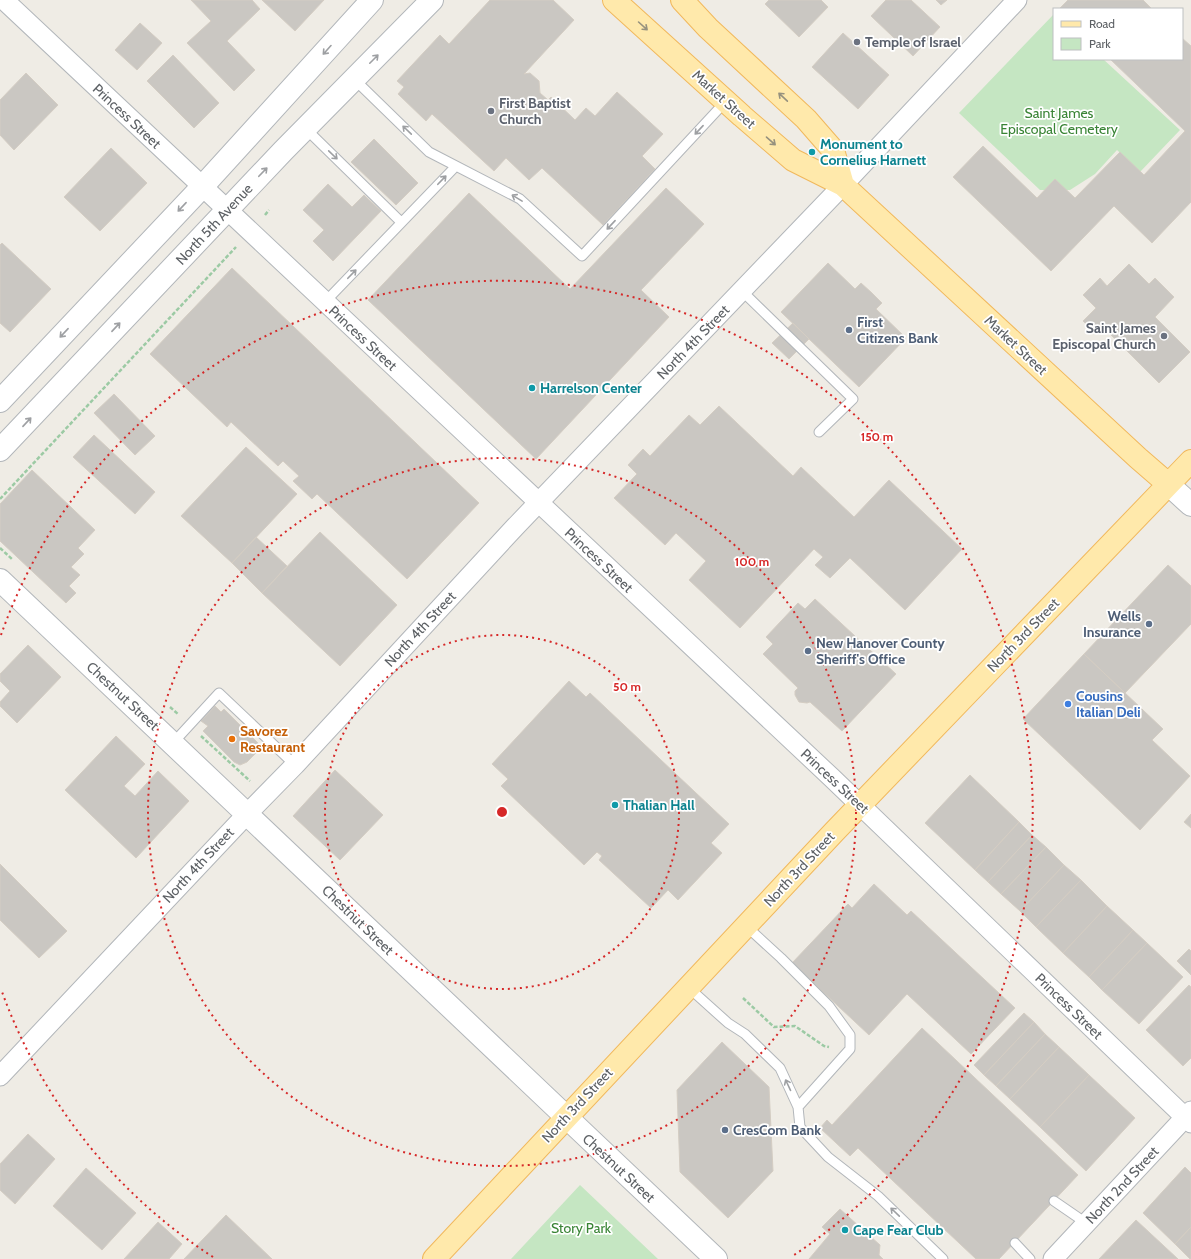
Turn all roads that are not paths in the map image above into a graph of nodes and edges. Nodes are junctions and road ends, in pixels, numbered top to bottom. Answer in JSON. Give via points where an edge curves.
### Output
{"nodes":[{"id":1,"x":4,"y":0,"type":"edge"},
{"id":2,"x":372,"y":0,"type":"edge"},
{"id":3,"x":432,"y":0,"type":"edge"},
{"id":4,"x":614,"y":0,"type":"edge"},
{"id":5,"x":682,"y":0,"type":"edge"},
{"id":6,"x":1017,"y":0,"type":"edge"},
{"id":7,"x":354,"y":79,"type":"junction"},
{"id":8,"x":726,"y":102,"type":"junction"},
{"id":9,"x":305,"y":128,"type":"junction"},
{"id":10,"x":456,"y":166,"type":"junction"},
{"id":11,"x":843,"y":185,"type":"junction"},
{"id":12,"x":202,"y":187,"type":"junction"},
{"id":13,"x":227,"y":210,"type":"junction"},
{"id":14,"x":401,"y":222,"type":"junction"},
{"id":15,"x":742,"y":291,"type":"junction"},
{"id":16,"x":325,"y":302,"type":"junction"},
{"id":17,"x":0,"y":401,"type":"edge"},
{"id":18,"x":819,"y":432,"type":"dead end"},
{"id":19,"x":0,"y":450,"type":"edge"},
{"id":20,"x":1191,"y":461,"type":"edge"},
{"id":21,"x":1168,"y":484,"type":"junction"},
{"id":22,"x":538,"y":503,"type":"junction"},
{"id":23,"x":1191,"y":505,"type":"edge"},
{"id":24,"x":0,"y":580,"type":"edge"},
{"id":25,"x":173,"y":743,"type":"junction"},
{"id":26,"x":295,"y":765,"type":"junction"},
{"id":27,"x":860,"y":804,"type":"junction"},
{"id":28,"x":247,"y":814,"type":"junction"},
{"id":29,"x":746,"y":926,"type":"junction"},
{"id":30,"x":688,"y":987,"type":"junction"},
{"id":31,"x":0,"y":1076,"type":"edge"},
{"id":32,"x":798,"y":1107,"type":"junction"},
{"id":33,"x":566,"y":1117,"type":"junction"},
{"id":34,"x":1189,"y":1117,"type":"edge"},
{"id":35,"x":1054,"y":1201,"type":"dead end"},
{"id":36,"x":1086,"y":1223,"type":"junction"},
{"id":37,"x":1015,"y":1243,"type":"dead end"},
{"id":38,"x":434,"y":1259,"type":"edge"},
{"id":39,"x":716,"y":1259,"type":"edge"},
{"id":40,"x":943,"y":1259,"type":"edge"},
{"id":41,"x":1030,"y":1259,"type":"edge"},
{"id":42,"x":1053,"y":1259,"type":"edge"}],
"edges":[{"from":1,"to":12,"type":"street","name":"Princess Street"},
{"from":2,"to":12,"type":"street","one_way":true},
{"from":7,"to":3,"type":"street","name":"North 5th Avenue","one_way":true},
{"from":4,"to":8,"type":"main road","name":"Market Street","one_way":true},
{"from":11,"to":5,"type":"main road","one_way":true,"via":[[833,150],[806,119],[708,28]]},
{"from":6,"to":11,"type":"street","name":"North 4th Street"},
{"from":7,"to":9,"type":"street","name":"North 5th Avenue"},
{"from":10,"to":7,"type":"lane","one_way":true,"via":[[429,152]]},
{"from":8,"to":10,"type":"lane","one_way":true,"via":[[582,256],[520,199]]},
{"from":8,"to":11,"type":"main road","name":"Market Street","one_way":true,"via":[[793,160]]},
{"from":13,"to":9,"type":"street","name":"North 5th Avenue","one_way":true},
{"from":9,"to":14,"type":"lane","one_way":true},
{"from":14,"to":10,"type":"lane","one_way":true},
{"from":11,"to":15,"type":"street","name":"North 4th Street"},
{"from":11,"to":21,"type":"main road","name":"Market Street"},
{"from":12,"to":13,"type":"street","name":"Princess Street"},
{"from":12,"to":17,"type":"street","one_way":true},
{"from":13,"to":16,"type":"street","name":"Princess Street"},
{"from":19,"to":13,"type":"street","name":"North 5th Avenue","one_way":true},
{"from":16,"to":14,"type":"lane","one_way":true},
{"from":15,"to":18,"type":"lane","via":[[853,399]]},
{"from":15,"to":22,"type":"street","name":"North 4th Street"},
{"from":16,"to":22,"type":"street","name":"Princess Street"},
{"from":20,"to":21,"type":"main road","name":"North 3rd Street"},
{"from":21,"to":23,"type":"street","name":"Market Street"},
{"from":21,"to":27,"type":"main road","name":"North 3rd Street"},
{"from":22,"to":26,"type":"street","name":"North 4th Street"},
{"from":22,"to":27,"type":"street","name":"Princess Street"},
{"from":24,"to":25,"type":"street","name":"Chestnut Street"},
{"from":25,"to":26,"type":"lane","via":[[219,693]]},
{"from":25,"to":28,"type":"street","name":"Chestnut Street"},
{"from":26,"to":28,"type":"street","name":"North 4th Street"},
{"from":27,"to":29,"type":"main road","name":"North 3rd Street"},
{"from":27,"to":34,"type":"street","name":"Princess Street"},
{"from":28,"to":31,"type":"street","name":"North 4th Street"},
{"from":28,"to":33,"type":"street","name":"Chestnut Street"},
{"from":29,"to":30,"type":"main road","name":"North 3rd Street"},
{"from":29,"to":32,"type":"lane","via":[[829,1006],[850,1035],[850,1049]]},
{"from":32,"to":30,"type":"lane","one_way":true,"via":[[780,1068]]},
{"from":30,"to":33,"type":"main road","name":"North 3rd Street"},
{"from":40,"to":32,"type":"lane","one_way":true,"via":[[878,1196],[828,1157],[800,1127]]},
{"from":33,"to":38,"type":"main road","name":"North 3rd Street"},
{"from":33,"to":39,"type":"street","name":"Chestnut Street"},
{"from":34,"to":36,"type":"street","name":"North 2nd Street"},
{"from":35,"to":36,"type":"lane"},
{"from":36,"to":42,"type":"street","name":"North 2nd Street"},
{"from":37,"to":41,"type":"lane"}]}
